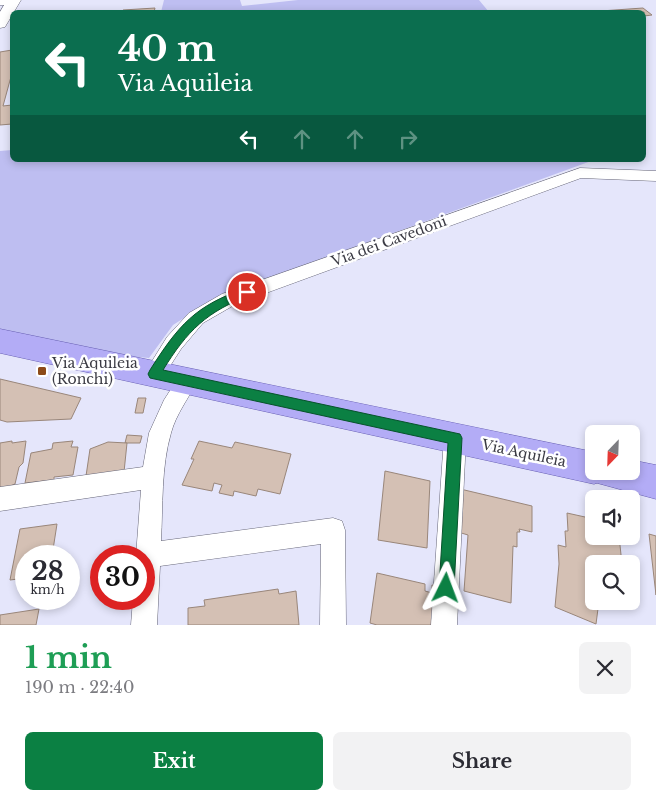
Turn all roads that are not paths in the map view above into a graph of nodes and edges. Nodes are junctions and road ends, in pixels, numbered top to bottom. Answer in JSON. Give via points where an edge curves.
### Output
{"nodes":[{"id":1,"x":9,"y":1,"type":"edge"},
{"id":2,"x":0,"y":24,"type":"edge"},
{"id":3,"x":656,"y":176,"type":"edge"},
{"id":4,"x":0,"y":342,"type":"edge"},
{"id":5,"x":154,"y":374,"type":"junction"},
{"id":6,"x":187,"y":381,"type":"junction"},
{"id":7,"x":455,"y":438,"type":"junction"},
{"id":8,"x":585,"y":466,"type":"edge"},
{"id":9,"x":153,"y":477,"type":"junction"},
{"id":10,"x":640,"y":478,"type":"edge"},
{"id":11,"x":656,"y":482,"type":"edge"},
{"id":12,"x":0,"y":499,"type":"edge"},
{"id":13,"x":150,"y":545,"type":"edge"},
{"id":14,"x":155,"y":554,"type":"edge"},
{"id":15,"x":145,"y":610,"type":"edge"},
{"id":16,"x":144,"y":625,"type":"edge"},
{"id":17,"x":333,"y":625,"type":"edge"},
{"id":18,"x":444,"y":625,"type":"edge"}],
"edges":[{"from":1,"to":2,"type":"street"},
{"from":3,"to":5,"type":"street","name":"Via dei Cavedoni","via":[[580,173],[229,299],[196,318],[174,343]]},
{"from":4,"to":5,"type":"main road","name":"Via Aquileia"},
{"from":5,"to":6,"type":"main road","name":"Via Aquileia"},
{"from":6,"to":7,"type":"main road","name":"Via Aquileia"},
{"from":6,"to":9,"type":"street","via":[[160,433]]},
{"from":7,"to":8,"type":"main road","name":"Via Aquileia"},
{"from":7,"to":18,"type":"street"},
{"from":9,"to":12,"type":"street"},
{"from":9,"to":13,"type":"street"},
{"from":10,"to":11,"type":"main road"},
{"from":14,"to":17,"type":"street","via":[[333,530]]},
{"from":15,"to":16,"type":"street"}]}
